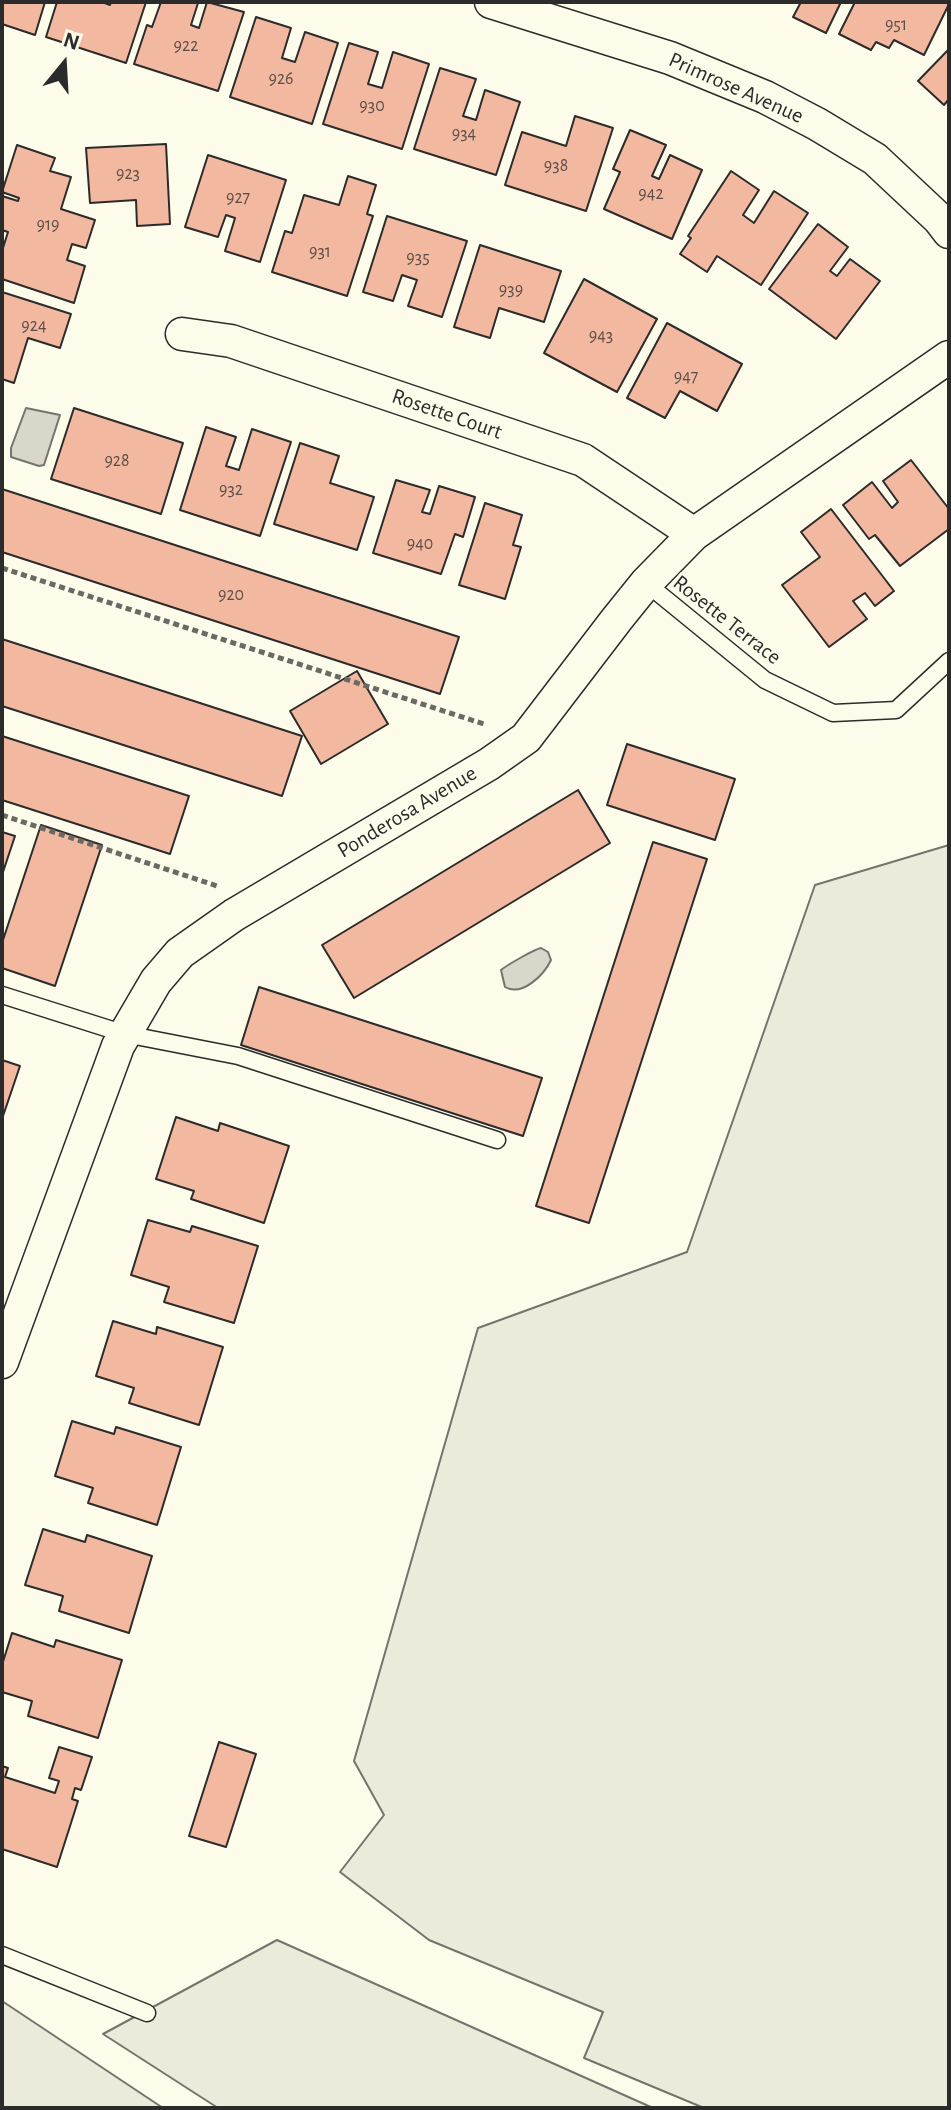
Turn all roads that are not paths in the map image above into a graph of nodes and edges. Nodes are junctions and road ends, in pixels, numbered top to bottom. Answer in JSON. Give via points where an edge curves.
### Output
{"nodes":[{"id":1,"x":491,"y":2,"type":"edge"},
{"id":2,"x":949,"y":232,"type":"edge"},
{"id":3,"x":182,"y":334,"type":"dead end"},
{"id":4,"x":949,"y":357,"type":"edge"},
{"id":5,"x":694,"y":534,"type":"junction"},
{"id":6,"x":646,"y":583,"type":"junction"},
{"id":7,"x":949,"y":661,"type":"edge"},
{"id":8,"x":2,"y":995,"type":"edge"},
{"id":9,"x":125,"y":1034,"type":"junction"},
{"id":10,"x":497,"y":1140,"type":"dead end"},
{"id":11,"x":2,"y":1362,"type":"edge"},
{"id":12,"x":2,"y":1955,"type":"edge"},
{"id":13,"x":147,"y":2013,"type":"dead end"}],
"edges":[{"from":1,"to":2,"type":"street","name":"Primrose Avenue","via":[[670,58],[765,97],[875,159]]},
{"from":3,"to":5,"type":"street","name":"Rosette Court","via":[[231,341],[583,460]]},
{"from":4,"to":5,"type":"street","name":"Ponderosa Avenue"},
{"from":5,"to":6,"type":"street","name":"Ponderosa Avenue"},
{"from":6,"to":7,"type":"lane","name":"Rosette Terrace","via":[[765,680],[833,713],[896,710]]},
{"from":6,"to":9,"type":"street","name":"Ponderosa Avenue","via":[[526,738],[180,953],[156,981]]},
{"from":8,"to":9,"type":"lane"},
{"from":9,"to":10,"type":"lane","via":[[238,1056]]},
{"from":9,"to":11,"type":"street","name":"Ponderosa Avenue"},
{"from":12,"to":13,"type":"lane"}]}
